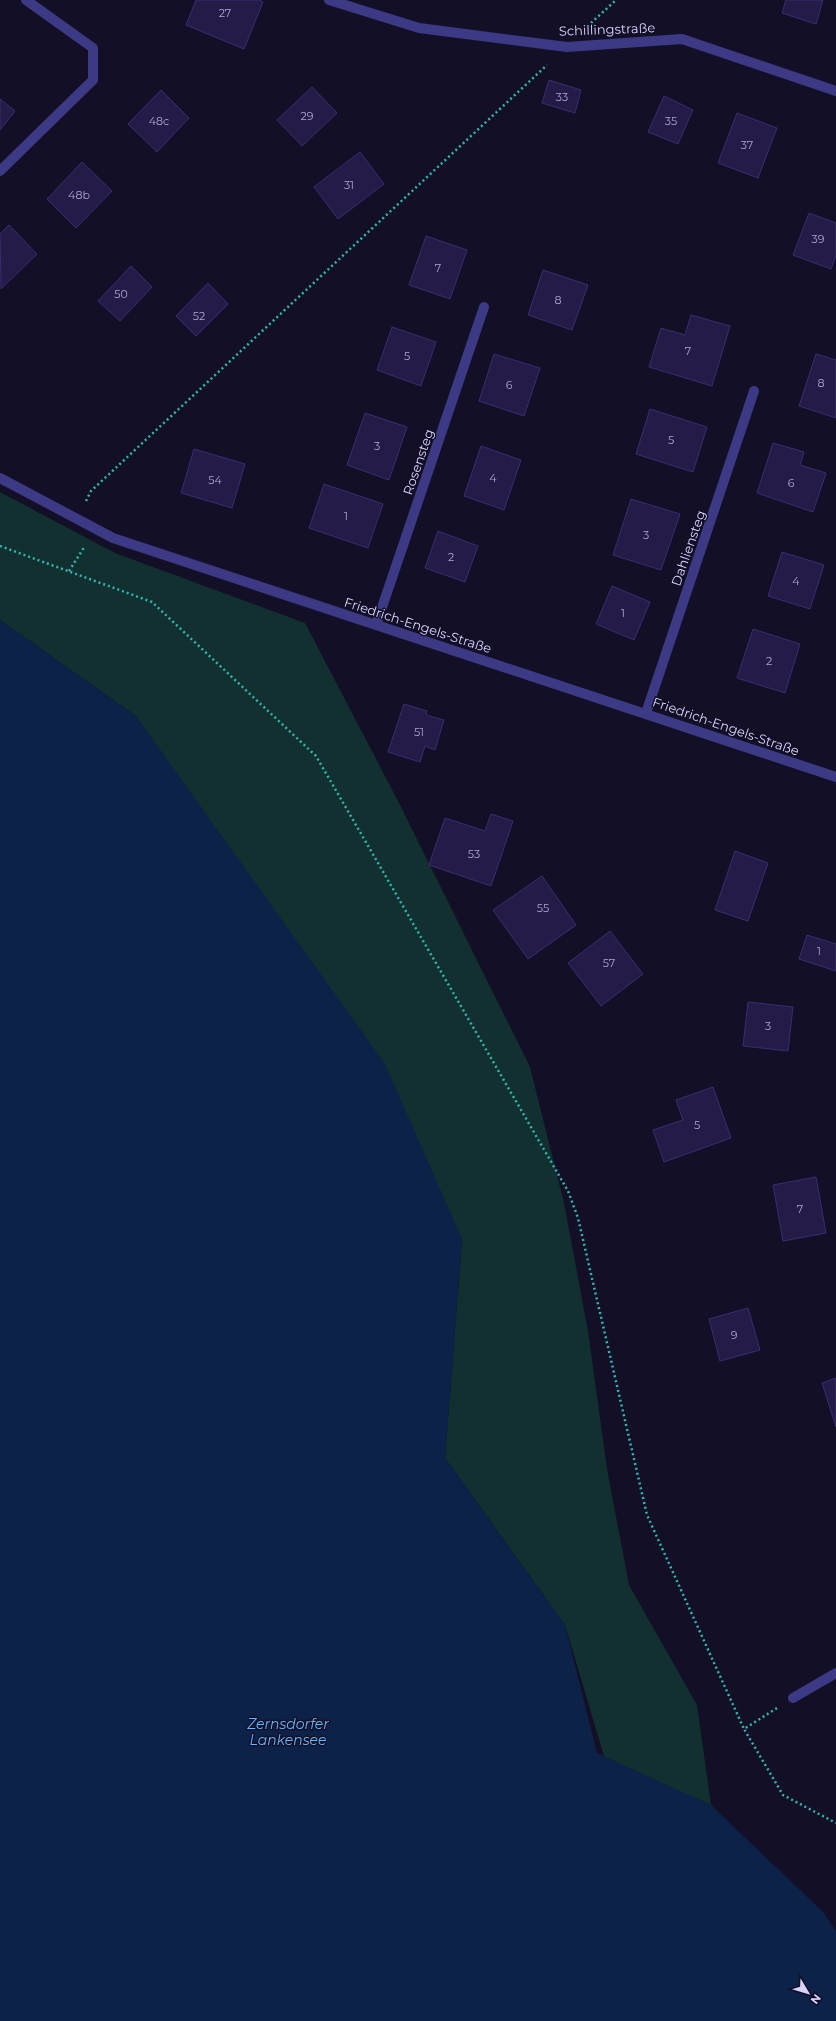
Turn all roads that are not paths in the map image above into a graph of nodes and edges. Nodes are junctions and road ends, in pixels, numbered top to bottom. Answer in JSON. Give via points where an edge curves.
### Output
{"nodes":[{"id":1,"x":26,"y":0,"type":"edge"},
{"id":2,"x":328,"y":0,"type":"edge"},
{"id":3,"x":836,"y":90,"type":"edge"},
{"id":4,"x":0,"y":171,"type":"edge"},
{"id":5,"x":484,"y":307,"type":"dead end"},
{"id":6,"x":754,"y":391,"type":"dead end"},
{"id":7,"x":0,"y":478,"type":"edge"},
{"id":8,"x":376,"y":625,"type":"junction"},
{"id":9,"x":646,"y":713,"type":"junction"},
{"id":10,"x":836,"y":777,"type":"edge"},
{"id":11,"x":836,"y":1673,"type":"edge"},
{"id":12,"x":793,"y":1698,"type":"road end"}],
"edges":[{"from":1,"to":4,"type":"street","via":[[92,48],[93,80]]},
{"from":2,"to":3,"type":"street","name":"Schillingstraße","via":[[419,28],[567,46],[682,39]]},
{"from":5,"to":8,"type":"street","name":"Rosensteg"},
{"from":6,"to":9,"type":"street","name":"Dahliensteg"},
{"from":7,"to":8,"type":"street","name":"Friedrich-Engels-Straße","via":[[113,538]]},
{"from":8,"to":9,"type":"street","name":"Friedrich-Engels-Straße"},
{"from":9,"to":10,"type":"street","name":"Friedrich-Engels-Straße"},
{"from":11,"to":12,"type":"street"}]}
